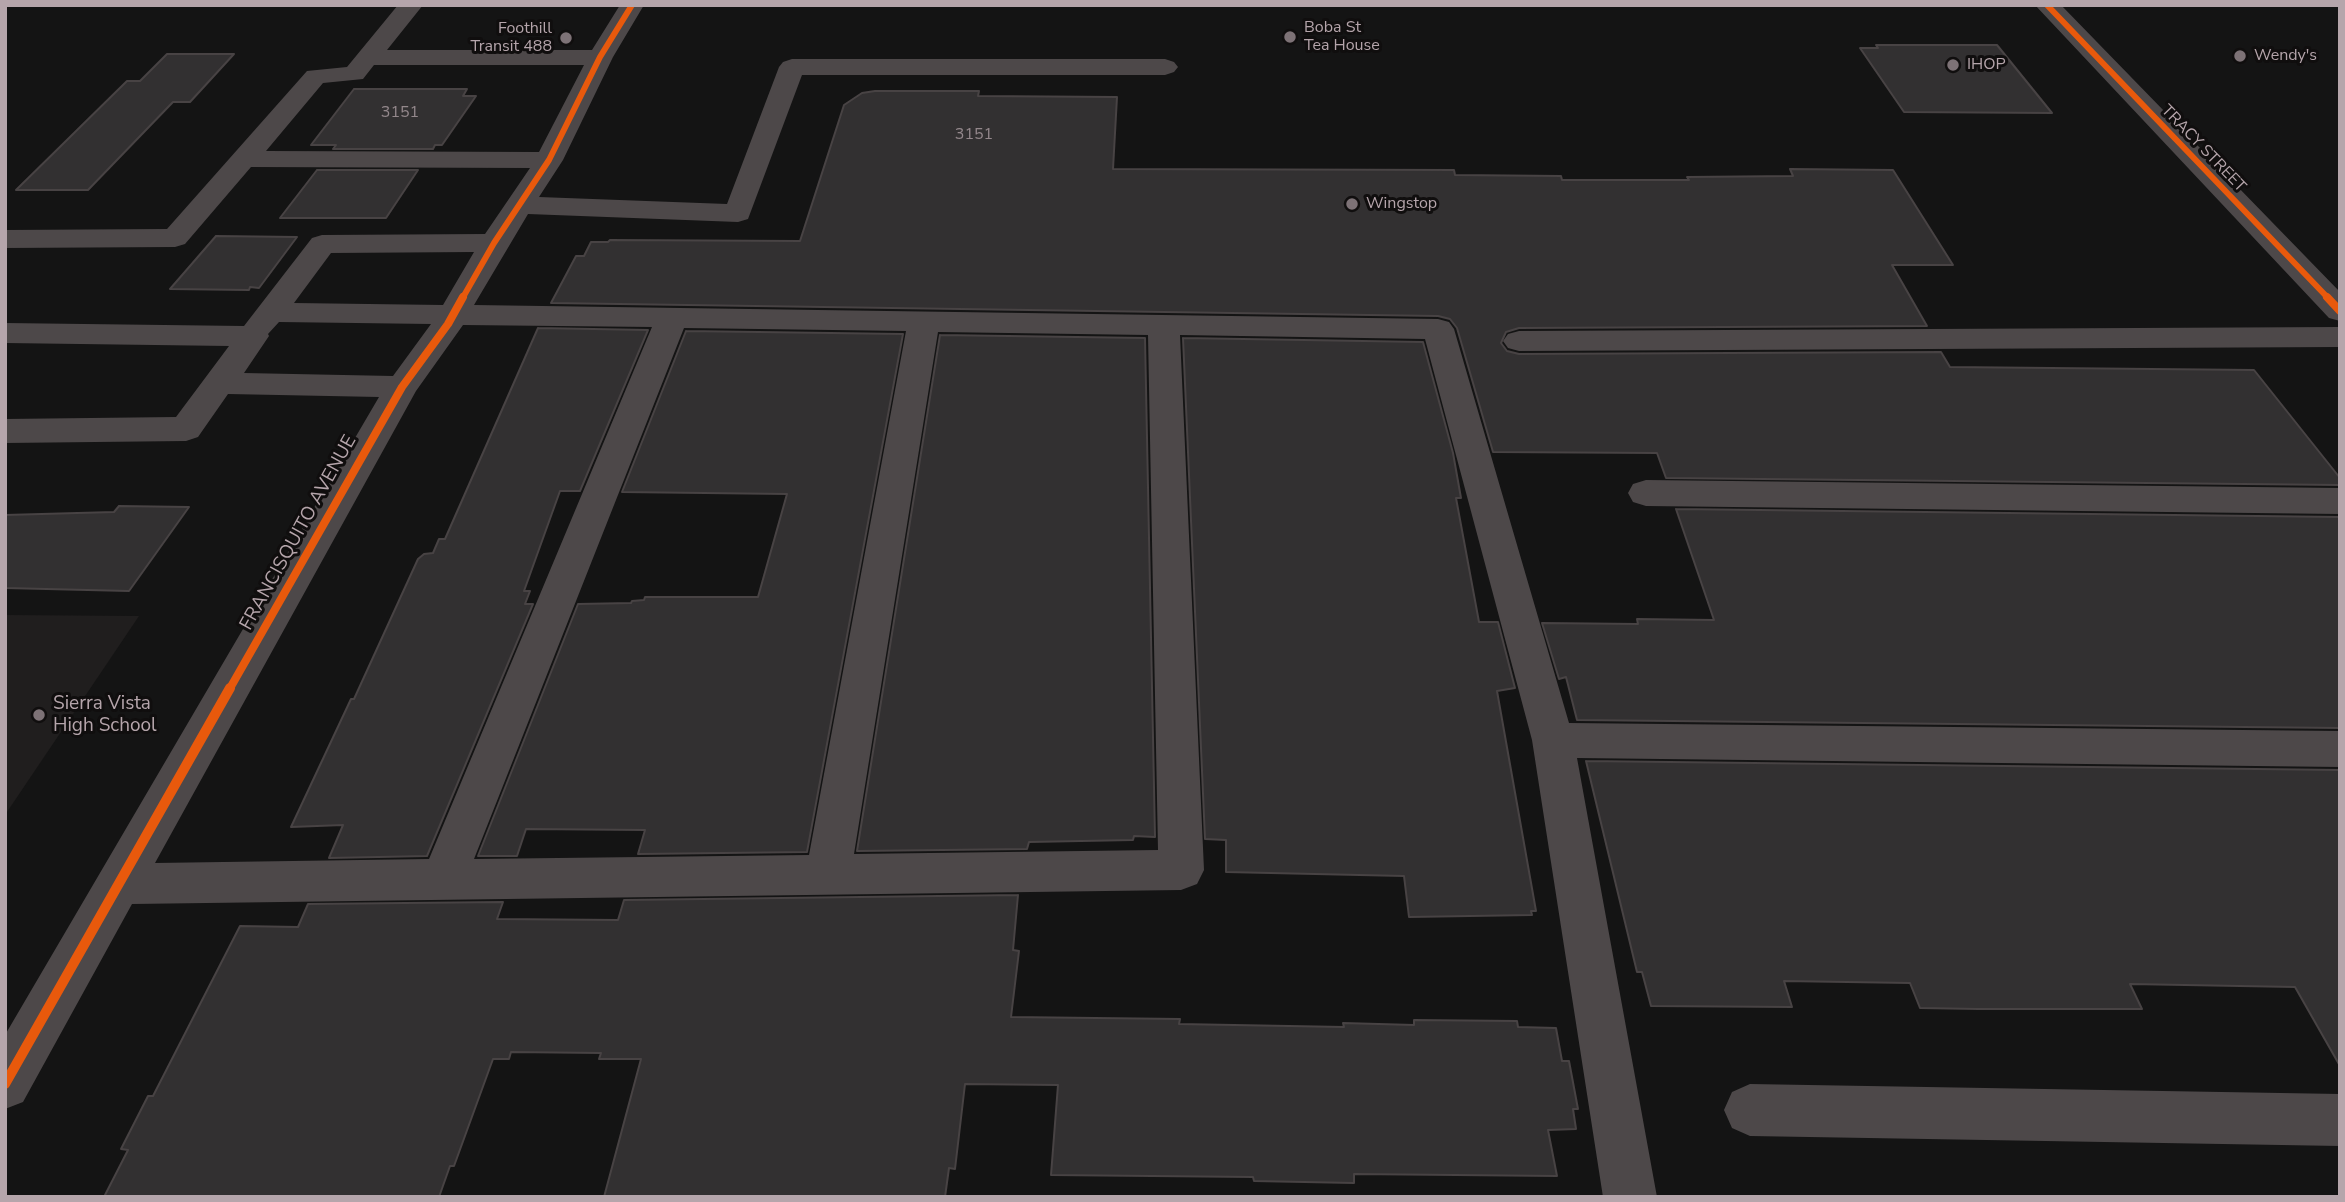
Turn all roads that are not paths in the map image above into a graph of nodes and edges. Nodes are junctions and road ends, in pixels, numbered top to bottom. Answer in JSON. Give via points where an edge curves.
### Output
{"nodes":[{"id":1,"x":411,"y":5,"type":"edge"},
{"id":2,"x":632,"y":5,"type":"edge"},
{"id":3,"x":2047,"y":5,"type":"edge"},
{"id":4,"x":600,"y":57,"type":"junction"},
{"id":5,"x":367,"y":58,"type":"junction"},
{"id":6,"x":1165,"y":67,"type":"dead end"},
{"id":7,"x":244,"y":159,"type":"junction"},
{"id":8,"x":549,"y":160,"type":"junction"},
{"id":9,"x":519,"y":205,"type":"junction"},
{"id":10,"x":5,"y":239,"type":"edge"},
{"id":11,"x":494,"y":243,"type":"junction"},
{"id":12,"x":2334,"y":297,"type":"edge"},
{"id":13,"x":453,"y":314,"type":"junction"},
{"id":14,"x":672,"y":318,"type":"junction"},
{"id":15,"x":924,"y":321,"type":"junction"},
{"id":16,"x":262,"y":324,"type":"junction"},
{"id":17,"x":1164,"y":325,"type":"junction"},
{"id":18,"x":5,"y":333,"type":"edge"},
{"id":19,"x":2340,"y":337,"type":"edge"},
{"id":20,"x":1519,"y":341,"type":"dead end"},
{"id":21,"x":219,"y":383,"type":"junction"},
{"id":22,"x":402,"y":387,"type":"junction"},
{"id":23,"x":5,"y":431,"type":"edge"},
{"id":24,"x":1646,"y":494,"type":"dead end"},
{"id":25,"x":2340,"y":501,"type":"edge"},
{"id":26,"x":1553,"y":740,"type":"junction"},
{"id":27,"x":2340,"y":750,"type":"edge"},
{"id":28,"x":828,"y":875,"type":"junction"},
{"id":29,"x":443,"y":880,"type":"junction"},
{"id":30,"x":121,"y":884,"type":"junction"},
{"id":31,"x":5,"y":1084,"type":"edge"},
{"id":32,"x":1750,"y":1110,"type":"dead end"},
{"id":33,"x":2340,"y":1120,"type":"edge"},
{"id":34,"x":1630,"y":1197,"type":"edge"}],
"edges":[{"from":1,"to":5,"type":"street"},
{"from":2,"to":4,"type":"street","name":"FRANCISQUITO AVENUE"},
{"from":3,"to":12,"type":"street","name":"TRACY STREET","via":[[2165,131]]},
{"from":4,"to":5,"type":"street"},
{"from":4,"to":8,"type":"street","name":"FRANCISQUITO AVENUE"},
{"from":5,"to":7,"type":"street","via":[[354,74],[316,76]]},
{"from":6,"to":9,"type":"street","via":[[792,67],[738,213]]},
{"from":7,"to":8,"type":"street"},
{"from":7,"to":10,"type":"street","via":[[175,238]]},
{"from":8,"to":9,"type":"street","name":"FRANCISQUITO AVENUE"},
{"from":9,"to":11,"type":"street","name":"FRANCISQUITO AVENUE"},
{"from":11,"to":13,"type":"street","name":"FRANCISQUITO AVENUE"},
{"from":11,"to":16,"type":"street","via":[[322,244]]},
{"from":13,"to":14,"type":"street"},
{"from":13,"to":16,"type":"street"},
{"from":13,"to":22,"type":"street","name":"FRANCISQUITO AVENUE"},
{"from":14,"to":15,"type":"street"},
{"from":14,"to":29,"type":"street"},
{"from":15,"to":17,"type":"street"},
{"from":15,"to":28,"type":"street"},
{"from":16,"to":18,"type":"street"},
{"from":16,"to":21,"type":"street"},
{"from":17,"to":26,"type":"street","via":[[1438,329]]},
{"from":17,"to":28,"type":"street","via":[[1181,870]]},
{"from":19,"to":20,"type":"street"},
{"from":21,"to":22,"type":"street"},
{"from":21,"to":23,"type":"street","via":[[186,429]]},
{"from":22,"to":30,"type":"street","name":"FRANCISQUITO AVENUE"},
{"from":24,"to":25,"type":"street"},
{"from":26,"to":27,"type":"street"},
{"from":26,"to":34,"type":"street"},
{"from":28,"to":29,"type":"street"},
{"from":29,"to":30,"type":"street"},
{"from":30,"to":31,"type":"street","name":"FRANCISQUITO AVENUE"},
{"from":32,"to":33,"type":"street"}]}
